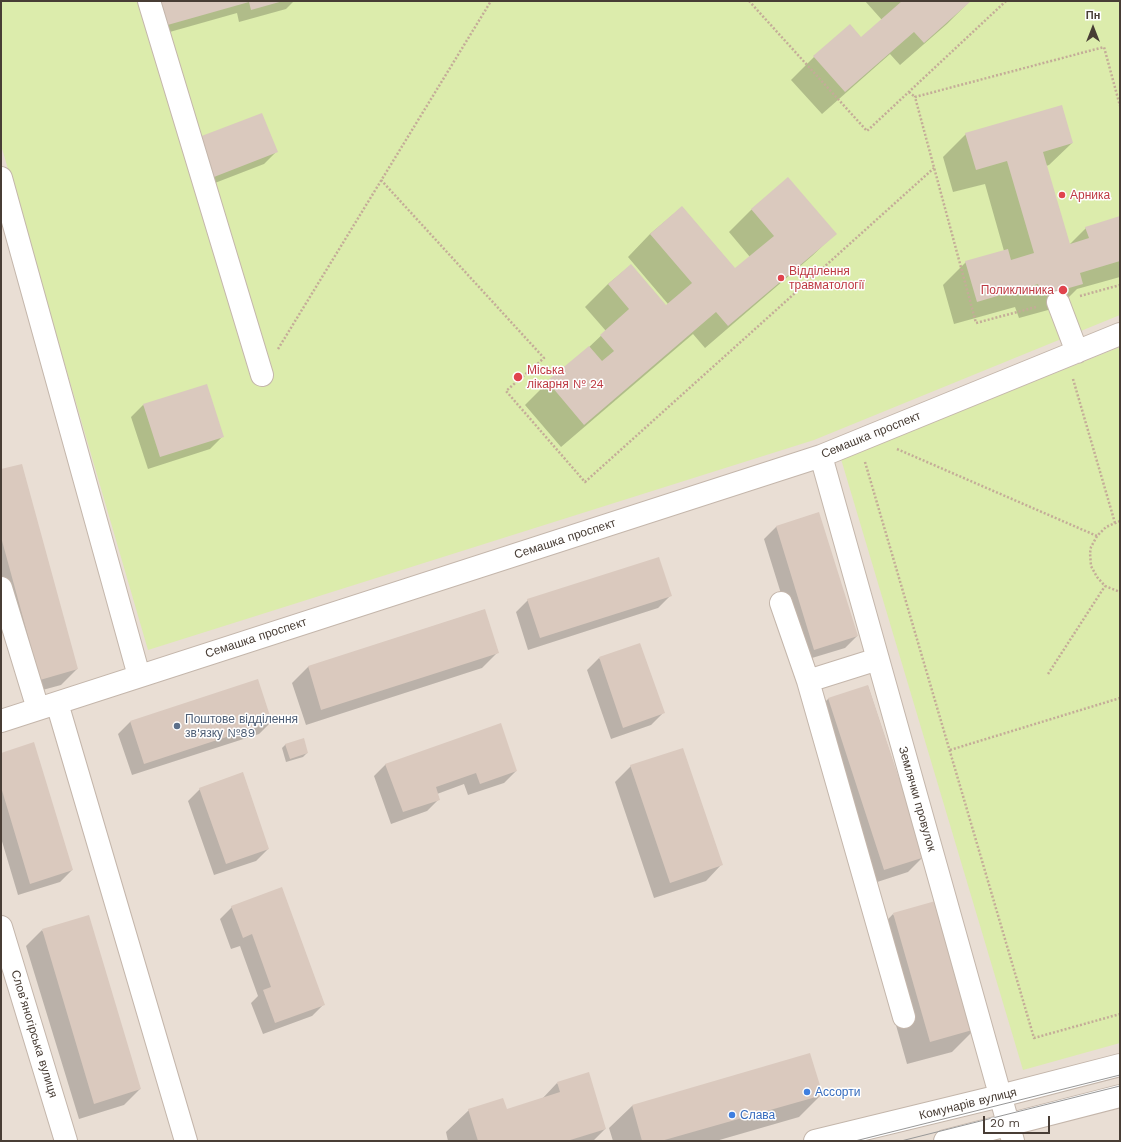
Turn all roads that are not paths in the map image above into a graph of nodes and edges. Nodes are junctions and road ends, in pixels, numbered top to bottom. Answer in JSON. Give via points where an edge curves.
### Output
{"nodes":[{"id":1,"x":149,"y":1,"type":"edge"},
{"id":2,"x":1,"y":178,"type":"edge"},
{"id":3,"x":1058,"y":302,"type":"dead end"},
{"id":4,"x":1120,"y":334,"type":"edge"},
{"id":5,"x":1077,"y":352,"type":"junction"},
{"id":6,"x":262,"y":375,"type":"road end"},
{"id":7,"x":821,"y":456,"type":"junction"},
{"id":8,"x":1,"y":588,"type":"edge"},
{"id":9,"x":781,"y":603,"type":"dead end"},
{"id":10,"x":5,"y":617,"type":"edge"},
{"id":11,"x":878,"y":659,"type":"junction"},
{"id":12,"x":139,"y":676,"type":"junction"},
{"id":13,"x":808,"y":681,"type":"junction"},
{"id":14,"x":47,"y":706,"type":"junction"},
{"id":15,"x":1,"y":721,"type":"edge"},
{"id":16,"x":1,"y":927,"type":"edge"},
{"id":17,"x":904,"y":1017,"type":"dead end"},
{"id":18,"x":1120,"y":1065,"type":"edge"},
{"id":19,"x":1000,"y":1096,"type":"junction"},
{"id":20,"x":1120,"y":1096,"type":"edge"},
{"id":21,"x":1010,"y":1133,"type":"edge"},
{"id":22,"x":66,"y":1141,"type":"edge"},
{"id":23,"x":186,"y":1141,"type":"edge"},
{"id":24,"x":815,"y":1141,"type":"edge"},
{"id":25,"x":945,"y":1141,"type":"edge"}],
"edges":[{"from":1,"to":6,"type":"street"},
{"from":2,"to":12,"type":"street"},
{"from":3,"to":5,"type":"street"},
{"from":4,"to":5,"type":"street","name":"Семашка проспект"},
{"from":5,"to":7,"type":"street","name":"Семашка проспект"},
{"from":7,"to":11,"type":"street","name":"Землячки провулок"},
{"from":7,"to":12,"type":"street","name":"Семашка проспект"},
{"from":8,"to":10,"type":"street"},
{"from":9,"to":13,"type":"street"},
{"from":10,"to":14,"type":"street"},
{"from":11,"to":13,"type":"street"},
{"from":11,"to":19,"type":"street","name":"Землячки провулок"},
{"from":12,"to":14,"type":"street","name":"Семашка проспект"},
{"from":13,"to":17,"type":"street"},
{"from":14,"to":15,"type":"street","name":"Семашка проспект"},
{"from":14,"to":23,"type":"street"},
{"from":16,"to":22,"type":"street","name":"Слов’яногірська вулиця"},
{"from":18,"to":19,"type":"street","name":"Комунарів вулиця"},
{"from":19,"to":21,"type":"street","name":"Землячки провулок"},
{"from":19,"to":24,"type":"street","name":"Комунарів вулиця"},
{"from":20,"to":21,"type":"street"},
{"from":21,"to":25,"type":"street"}]}
